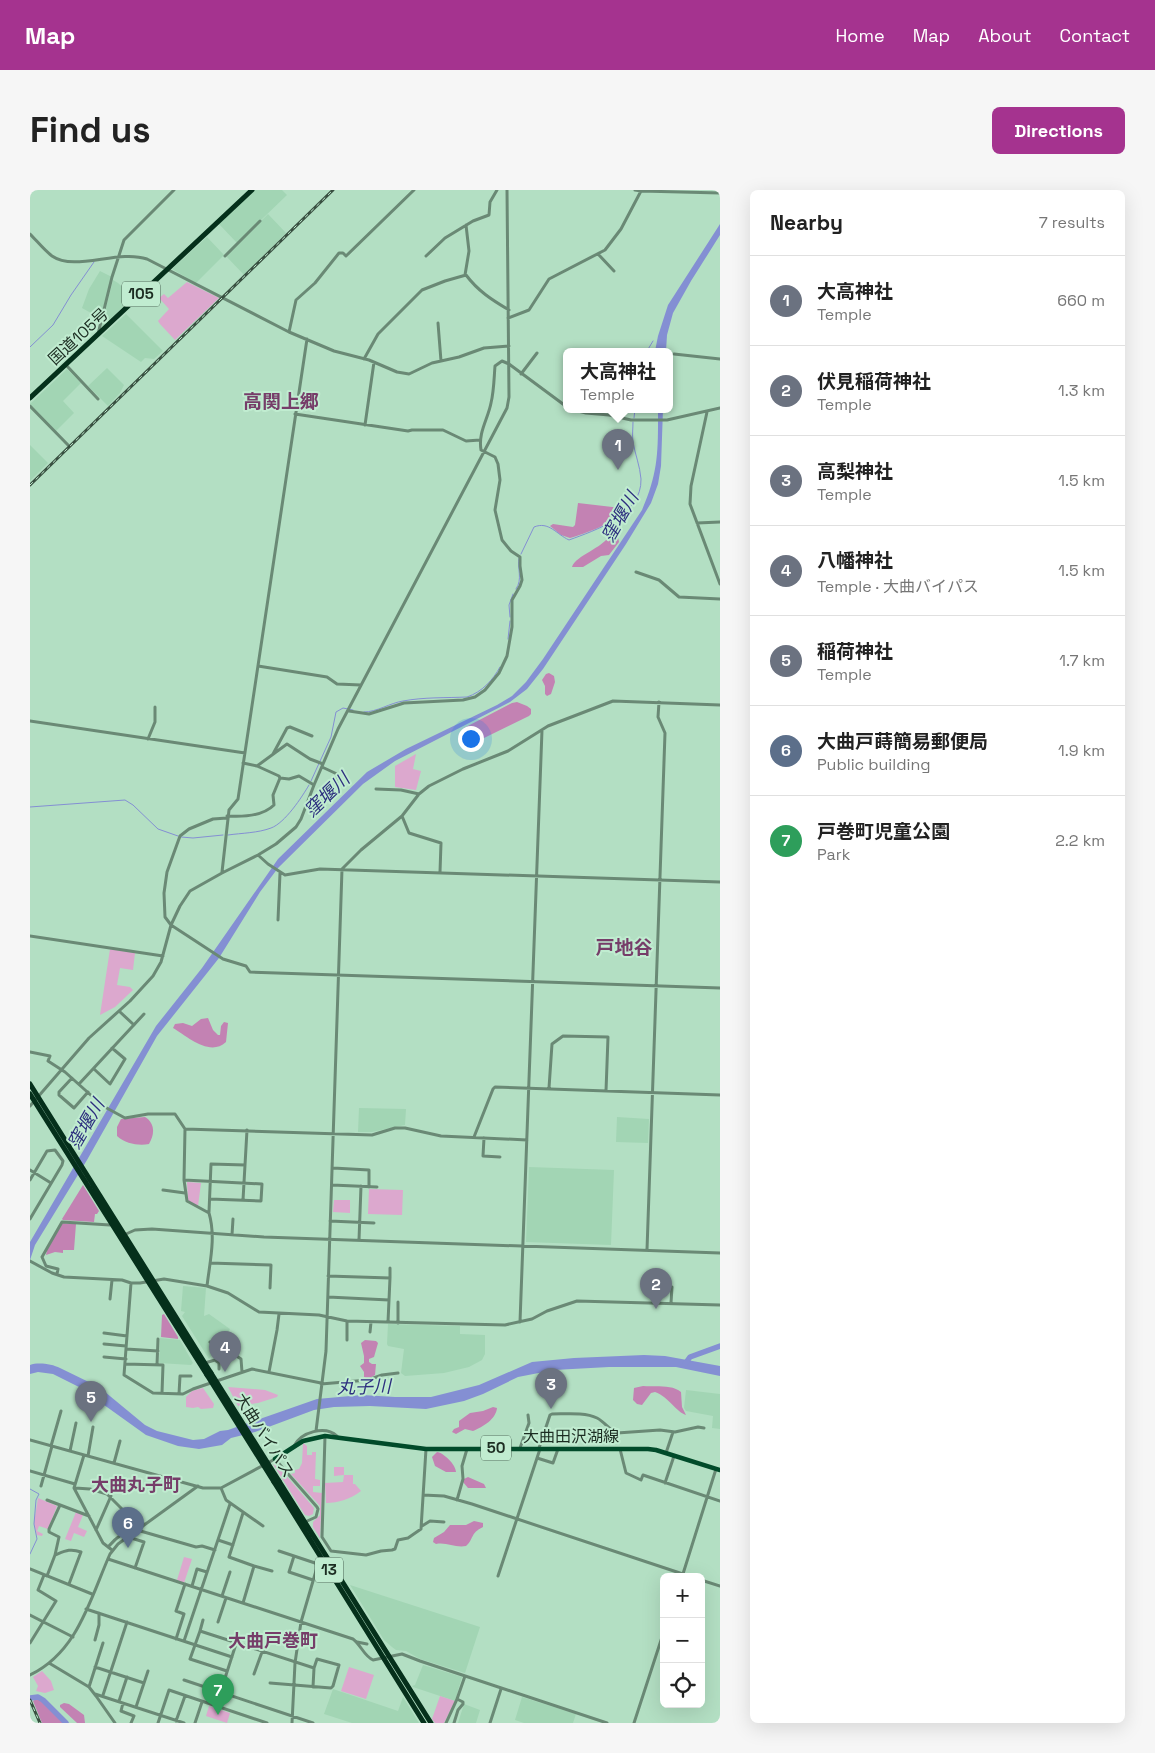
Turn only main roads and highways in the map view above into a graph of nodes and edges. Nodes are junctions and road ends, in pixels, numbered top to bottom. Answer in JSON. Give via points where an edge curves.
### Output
{"nodes":[{"id":1,"x":252,"y":190,"type":"edge"},
{"id":2,"x":30,"y":398,"type":"edge"},
{"id":3,"x":30,"y":1084,"type":"edge"},
{"id":4,"x":30,"y":1094,"type":"edge"},
{"id":5,"x":37,"y":1099,"type":"junction"},
{"id":6,"x":88,"y":1180,"type":"junction"},
{"id":7,"x":151,"y":1282,"type":"junction"},
{"id":8,"x":209,"y":1374,"type":"junction"},
{"id":9,"x":275,"y":1458,"type":"road end"},
{"id":10,"x":718,"y":1470,"type":"edge"},
{"id":11,"x":387,"y":1657,"type":"junction"},
{"id":12,"x":424,"y":1723,"type":"edge"},
{"id":13,"x":431,"y":1723,"type":"edge"}],
"edges":[{"from":1,"to":2,"type":"highway","name":"国道105号","number":"105"},
{"from":3,"to":5,"type":"highway","name":"大曲バイパス","number":"13"},
{"from":4,"to":5,"type":"highway","name":"大曲バイパス","number":"13"},
{"from":5,"to":6,"type":"highway","name":"大曲バイパス","number":"13"},
{"from":6,"to":7,"type":"highway","name":"大曲バイパス","number":"13"},
{"from":6,"to":7,"type":"highway","name":"大曲バイパス","number":"13","via":[[126,1234]]},
{"from":7,"to":8,"type":"highway","name":"大曲バイパス","number":"13"},
{"from":7,"to":8,"type":"highway","name":"大曲バイパス","number":"13"},
{"from":8,"to":11,"type":"highway","name":"大曲バイパス","number":"13","bridge":true},
{"from":9,"to":10,"type":"main road","name":"大曲田沢湖線","number":"50","via":[[311,1438],[337,1436],[426,1449],[648,1449]]},
{"from":11,"to":12,"type":"highway","name":"大曲バイパス","number":"13"},
{"from":11,"to":13,"type":"highway","name":"大曲バイパス","number":"13"}]}
